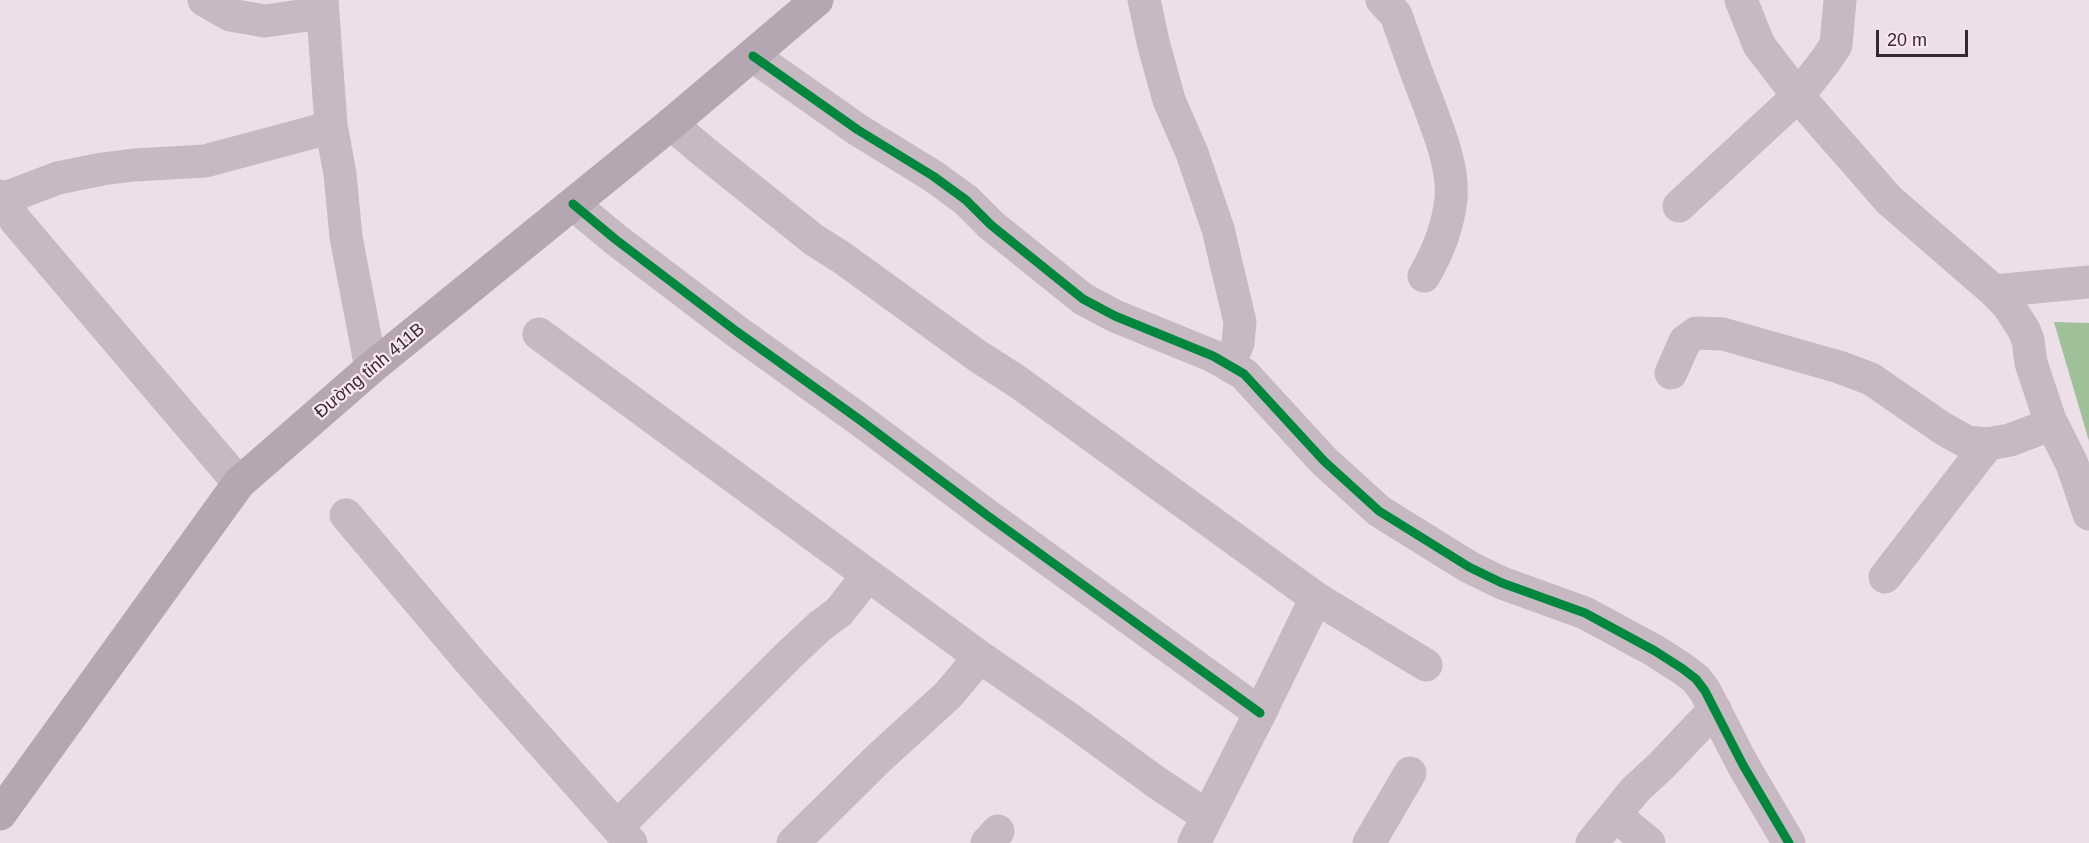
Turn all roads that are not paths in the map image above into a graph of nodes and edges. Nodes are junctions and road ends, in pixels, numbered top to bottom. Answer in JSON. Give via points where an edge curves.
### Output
{"nodes":[{"id":1,"x":204,"y":0,"type":"edge"},
{"id":2,"x":817,"y":0,"type":"edge"},
{"id":3,"x":1144,"y":0,"type":"edge"},
{"id":4,"x":1382,"y":0,"type":"edge"},
{"id":5,"x":1741,"y":0,"type":"edge"},
{"id":6,"x":1840,"y":0,"type":"edge"},
{"id":7,"x":322,"y":7,"type":"edge"},
{"id":8,"x":753,"y":56,"type":"junction"},
{"id":9,"x":1798,"y":96,"type":"junction"},
{"id":10,"x":671,"y":124,"type":"junction"},
{"id":11,"x":331,"y":125,"type":"junction"},
{"id":12,"x":1,"y":198,"type":"edge"},
{"id":13,"x":573,"y":204,"type":"junction"},
{"id":14,"x":1679,"y":206,"type":"dead end"},
{"id":15,"x":1424,"y":276,"type":"dead end"},
{"id":16,"x":2089,"y":282,"type":"edge"},
{"id":17,"x":1994,"y":291,"type":"junction"},
{"id":18,"x":539,"y":334,"type":"dead end"},
{"id":19,"x":1229,"y":364,"type":"junction"},
{"id":20,"x":371,"y":368,"type":"junction"},
{"id":21,"x":1671,"y":374,"type":"dead end"},
{"id":22,"x":2052,"y":424,"type":"junction"},
{"id":23,"x":1988,"y":444,"type":"junction"},
{"id":24,"x":239,"y":483,"type":"junction"},
{"id":25,"x":2089,"y":514,"type":"edge"},
{"id":26,"x":346,"y":515,"type":"dead end"},
{"id":27,"x":868,"y":574,"type":"junction"},
{"id":28,"x":1885,"y":577,"type":"dead end"},
{"id":29,"x":1316,"y":598,"type":"junction"},
{"id":30,"x":980,"y":657,"type":"junction"},
{"id":31,"x":1426,"y":665,"type":"dead end"},
{"id":32,"x":1714,"y":709,"type":"junction"},
{"id":33,"x":1260,"y":713,"type":"junction"},
{"id":34,"x":1410,"y":773,"type":"dead end"},
{"id":35,"x":0,"y":814,"type":"edge"},
{"id":36,"x":1615,"y":815,"type":"junction"},
{"id":37,"x":1201,"y":829,"type":"edge"},
{"id":38,"x":624,"y":835,"type":"edge"},
{"id":39,"x":793,"y":843,"type":"edge"},
{"id":40,"x":1369,"y":843,"type":"edge"},
{"id":41,"x":1592,"y":843,"type":"edge"},
{"id":42,"x":1649,"y":843,"type":"edge"},
{"id":43,"x":1789,"y":843,"type":"edge"}],
"edges":[{"from":1,"to":7,"type":"street","via":[[230,15],[265,21]]},
{"from":2,"to":8,"type":"main road","name":"Đường tỉnh 411B"},
{"from":3,"to":19,"type":"street","via":[[1169,100],[1218,230],[1240,322],[1238,343]]},
{"from":4,"to":15,"type":"street","via":[[1396,15],[1448,166],[1451,196],[1446,228]]},
{"from":5,"to":9,"type":"street","via":[[1759,45]]},
{"from":6,"to":9,"type":"street","via":[[1836,45]]},
{"from":7,"to":11,"type":"street"},
{"from":8,"to":10,"type":"main road","name":"Đường tỉnh 411B"},
{"from":8,"to":19,"type":"street","via":[[966,200],[1077,296]]},
{"from":9,"to":14,"type":"street"},
{"from":9,"to":17,"type":"street","via":[[1889,200]]},
{"from":10,"to":13,"type":"main road","name":"Đường tỉnh 411B"},
{"from":10,"to":29,"type":"street","via":[[814,240]]},
{"from":11,"to":12,"type":"street","via":[[205,161],[102,169],[58,178]]},
{"from":11,"to":20,"type":"street","via":[[346,237]]},
{"from":12,"to":24,"type":"street"},
{"from":13,"to":20,"type":"main road","name":"Đường tỉnh 411B"},
{"from":13,"to":33,"type":"street","via":[[736,331]]},
{"from":16,"to":17,"type":"street"},
{"from":17,"to":22,"type":"street","via":[[2024,330]]},
{"from":18,"to":27,"type":"street"},
{"from":19,"to":32,"type":"street","via":[[1244,374],[1324,461],[1379,511],[1469,567],[1585,613],[1655,651],[1696,679]]},
{"from":20,"to":24,"type":"main road","name":"Đường tỉnh 411B"},
{"from":21,"to":23,"type":"street","via":[[1690,337],[1696,333],[1723,334],[1871,379],[1967,442]]},
{"from":22,"to":23,"type":"street"},
{"from":22,"to":25,"type":"street","via":[[2072,464]]},
{"from":23,"to":28,"type":"street"},
{"from":24,"to":35,"type":"main road","name":"Đường tỉnh 411B"},
{"from":26,"to":38,"type":"street"},
{"from":27,"to":30,"type":"street"},
{"from":27,"to":38,"type":"street","via":[[839,612],[789,655]]},
{"from":29,"to":31,"type":"street"},
{"from":29,"to":33,"type":"street"},
{"from":30,"to":37,"type":"street","via":[[1147,777]]},
{"from":30,"to":39,"type":"street","via":[[948,695]]},
{"from":32,"to":36,"type":"street"},
{"from":32,"to":43,"type":"street"},
{"from":33,"to":37,"type":"street"},
{"from":34,"to":40,"type":"street"},
{"from":36,"to":41,"type":"street"},
{"from":36,"to":42,"type":"street"}]}
